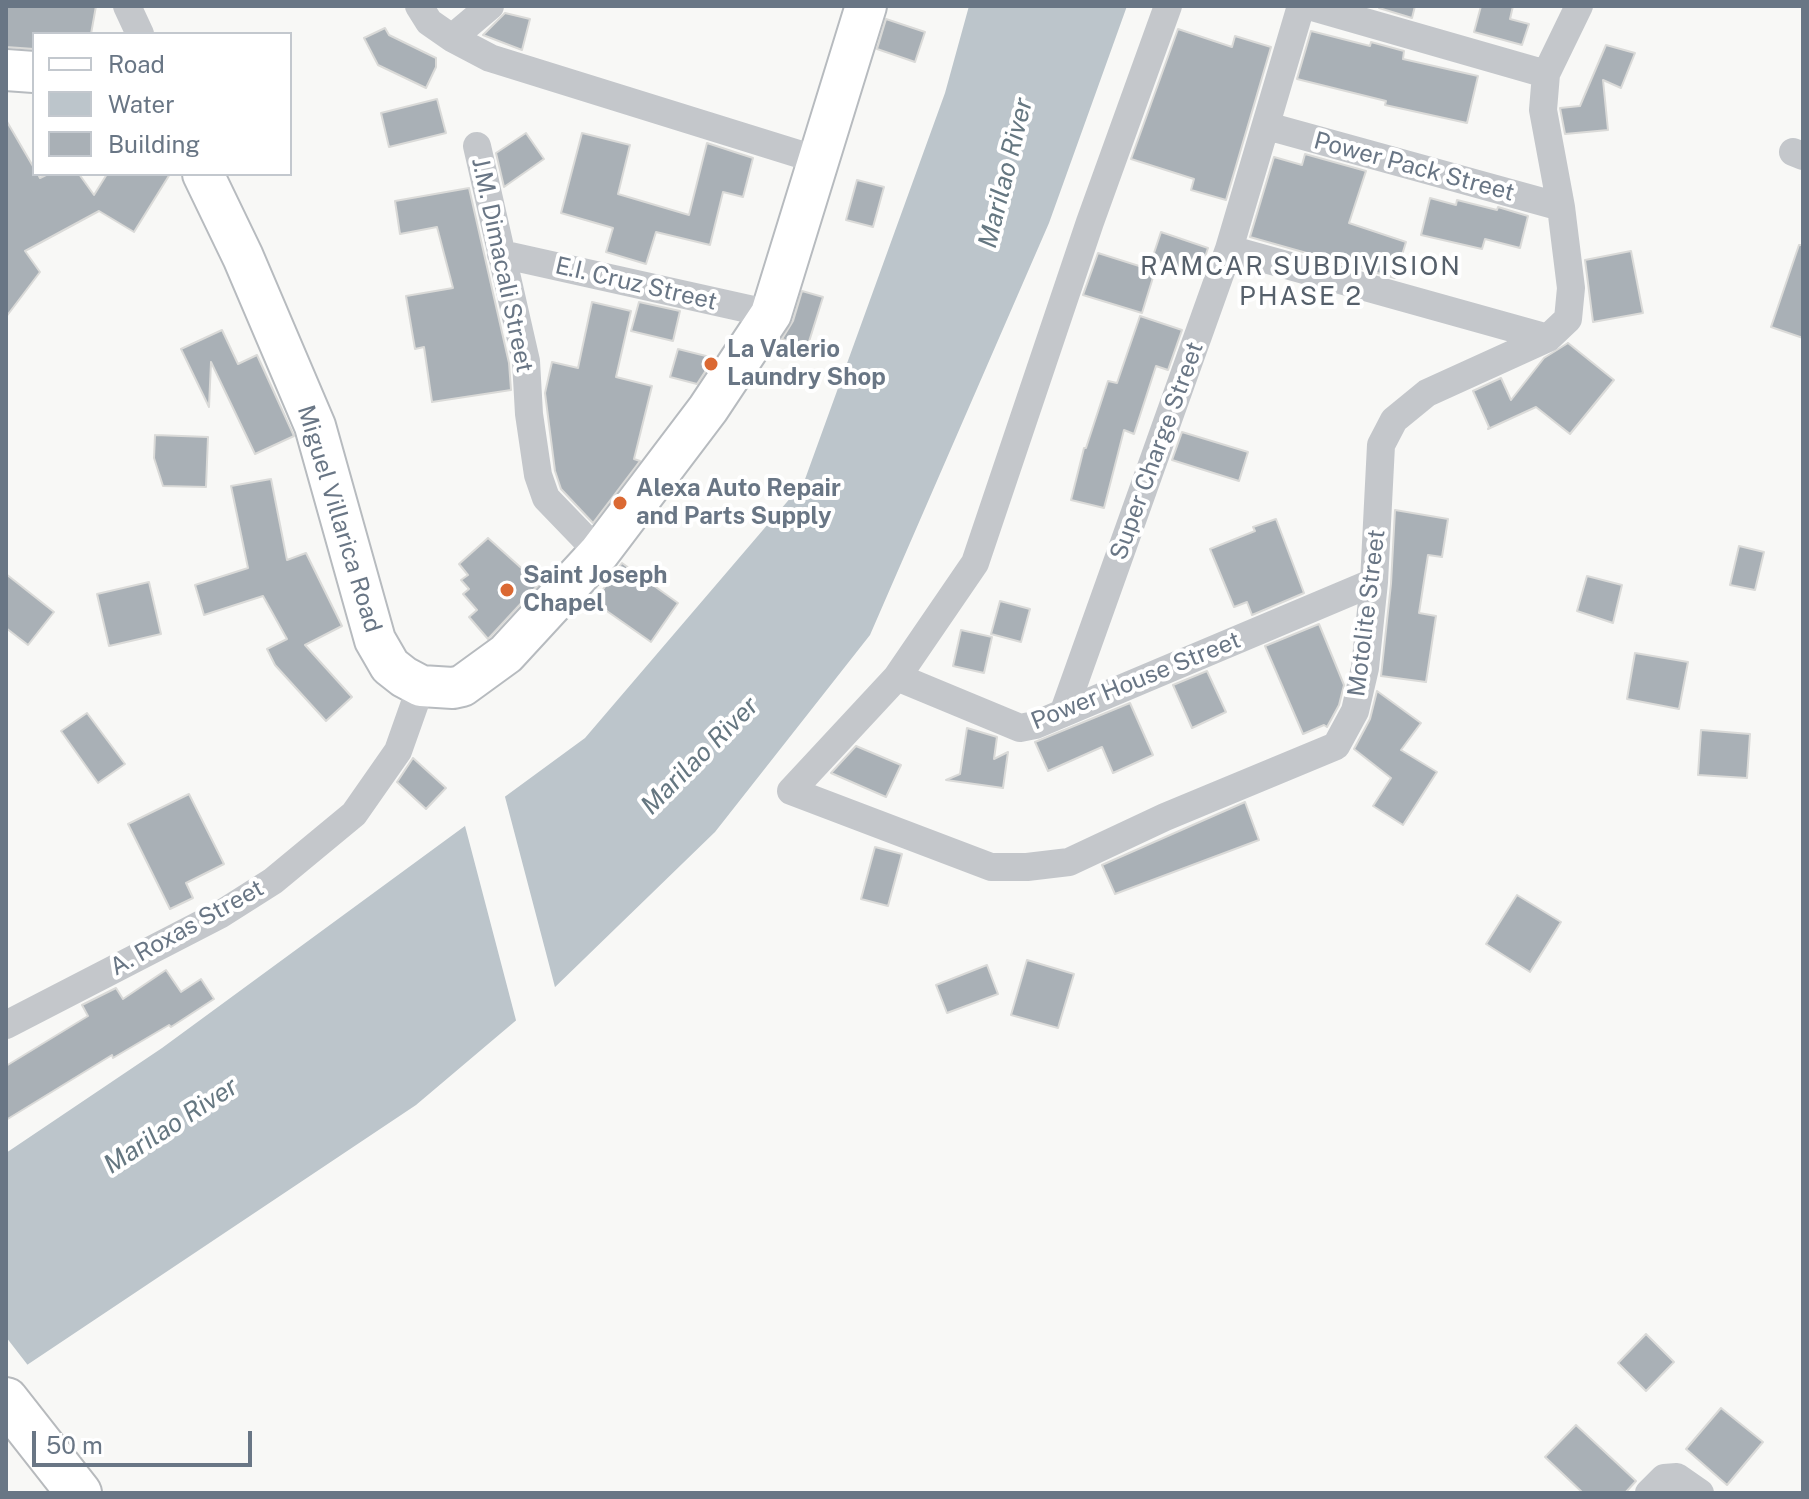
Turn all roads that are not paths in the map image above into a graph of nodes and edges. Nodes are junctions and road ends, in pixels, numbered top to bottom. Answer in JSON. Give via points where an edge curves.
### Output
{"nodes":[{"id":1,"x":127,"y":6,"type":"edge"},
{"id":2,"x":419,"y":6,"type":"edge"},
{"id":3,"x":490,"y":6,"type":"edge"},
{"id":4,"x":866,"y":6,"type":"edge"},
{"id":5,"x":1168,"y":6,"type":"edge"},
{"id":6,"x":1301,"y":6,"type":"edge"},
{"id":7,"x":1309,"y":6,"type":"edge"},
{"id":8,"x":1579,"y":6,"type":"edge"},
{"id":9,"x":139,"y":32,"type":"edge"},
{"id":10,"x":452,"y":38,"type":"junction"},
{"id":11,"x":6,"y":70,"type":"edge"},
{"id":12,"x":32,"y":72,"type":"edge"},
{"id":13,"x":1546,"y":74,"type":"junction"},
{"id":14,"x":1267,"y":126,"type":"junction"},
{"id":15,"x":477,"y":146,"type":"dead end"},
{"id":16,"x":818,"y":160,"type":"junction"},
{"id":17,"x":204,"y":176,"type":"edge"},
{"id":18,"x":1561,"y":207,"type":"junction"},
{"id":19,"x":1229,"y":249,"type":"junction"},
{"id":20,"x":501,"y":254,"type":"junction"},
{"id":21,"x":771,"y":314,"type":"junction"},
{"id":22,"x":1548,"y":338,"type":"junction"},
{"id":23,"x":599,"y":553,"type":"junction"},
{"id":24,"x":1374,"y":582,"type":"junction"},
{"id":25,"x":897,"y":677,"type":"junction"},
{"id":26,"x":421,"y":686,"type":"junction"},
{"id":27,"x":1064,"y":711,"type":"junction"},
{"id":28,"x":6,"y":1025,"type":"edge"},
{"id":29,"x":6,"y":1400,"type":"edge"},
{"id":30,"x":79,"y":1493,"type":"edge"},
{"id":31,"x":1649,"y":1493,"type":"edge"},
{"id":32,"x":1700,"y":1493,"type":"edge"}],
"edges":[{"from":1,"to":9,"type":"street"},
{"from":2,"to":10,"type":"street","via":[[429,22]]},
{"from":3,"to":10,"type":"street"},
{"from":4,"to":16,"type":"main road"},
{"from":5,"to":25,"type":"street","via":[[975,563]]},
{"from":6,"to":14,"type":"street","name":"Super Charge Street"},
{"from":7,"to":13,"type":"street"},
{"from":8,"to":13,"type":"street"},
{"from":10,"to":16,"type":"street","via":[[490,58]]},
{"from":11,"to":12,"type":"main road"},
{"from":13,"to":18,"type":"street","via":[[1543,110]]},
{"from":14,"to":18,"type":"street","name":"Power Pack Street"},
{"from":14,"to":19,"type":"street","name":"Super Charge Street"},
{"from":15,"to":20,"type":"street","name":"J.M. Dimacali Street"},
{"from":16,"to":21,"type":"main road"},
{"from":17,"to":26,"type":"main road","name":"Miguel Villarica Road","via":[[315,426],[375,640],[390,666]]},
{"from":18,"to":22,"type":"street","via":[[1571,288],[1568,319]]},
{"from":19,"to":22,"type":"street"},
{"from":19,"to":27,"type":"street","name":"Super Charge Street"},
{"from":20,"to":21,"type":"street","name":"E.I. Cruz Street"},
{"from":20,"to":23,"type":"street","name":"J.M. Dimacali Street","via":[[526,361],[538,475],[546,498]]},
{"from":21,"to":23,"type":"main road","via":[[708,409]]},
{"from":22,"to":24,"type":"street","name":"Motolite Street","via":[[1427,393],[1394,420],[1381,445]]},
{"from":23,"to":26,"type":"main road","via":[[506,654],[462,686]]},
{"from":24,"to":25,"type":"street","name":"Motolite Street","via":[[1359,697],[1336,746],[1069,862],[991,867],[791,791]]},
{"from":24,"to":27,"type":"street","name":"Power House Street"},
{"from":25,"to":27,"type":"street","name":"Power House Street","via":[[1020,728]]},
{"from":26,"to":28,"type":"street","name":"A. Roxas Street","via":[[398,751],[354,814],[273,881],[221,914]]},
{"from":29,"to":30,"type":"highway"},
{"from":31,"to":32,"type":"street","via":[[1664,1478],[1677,1477]]}]}
